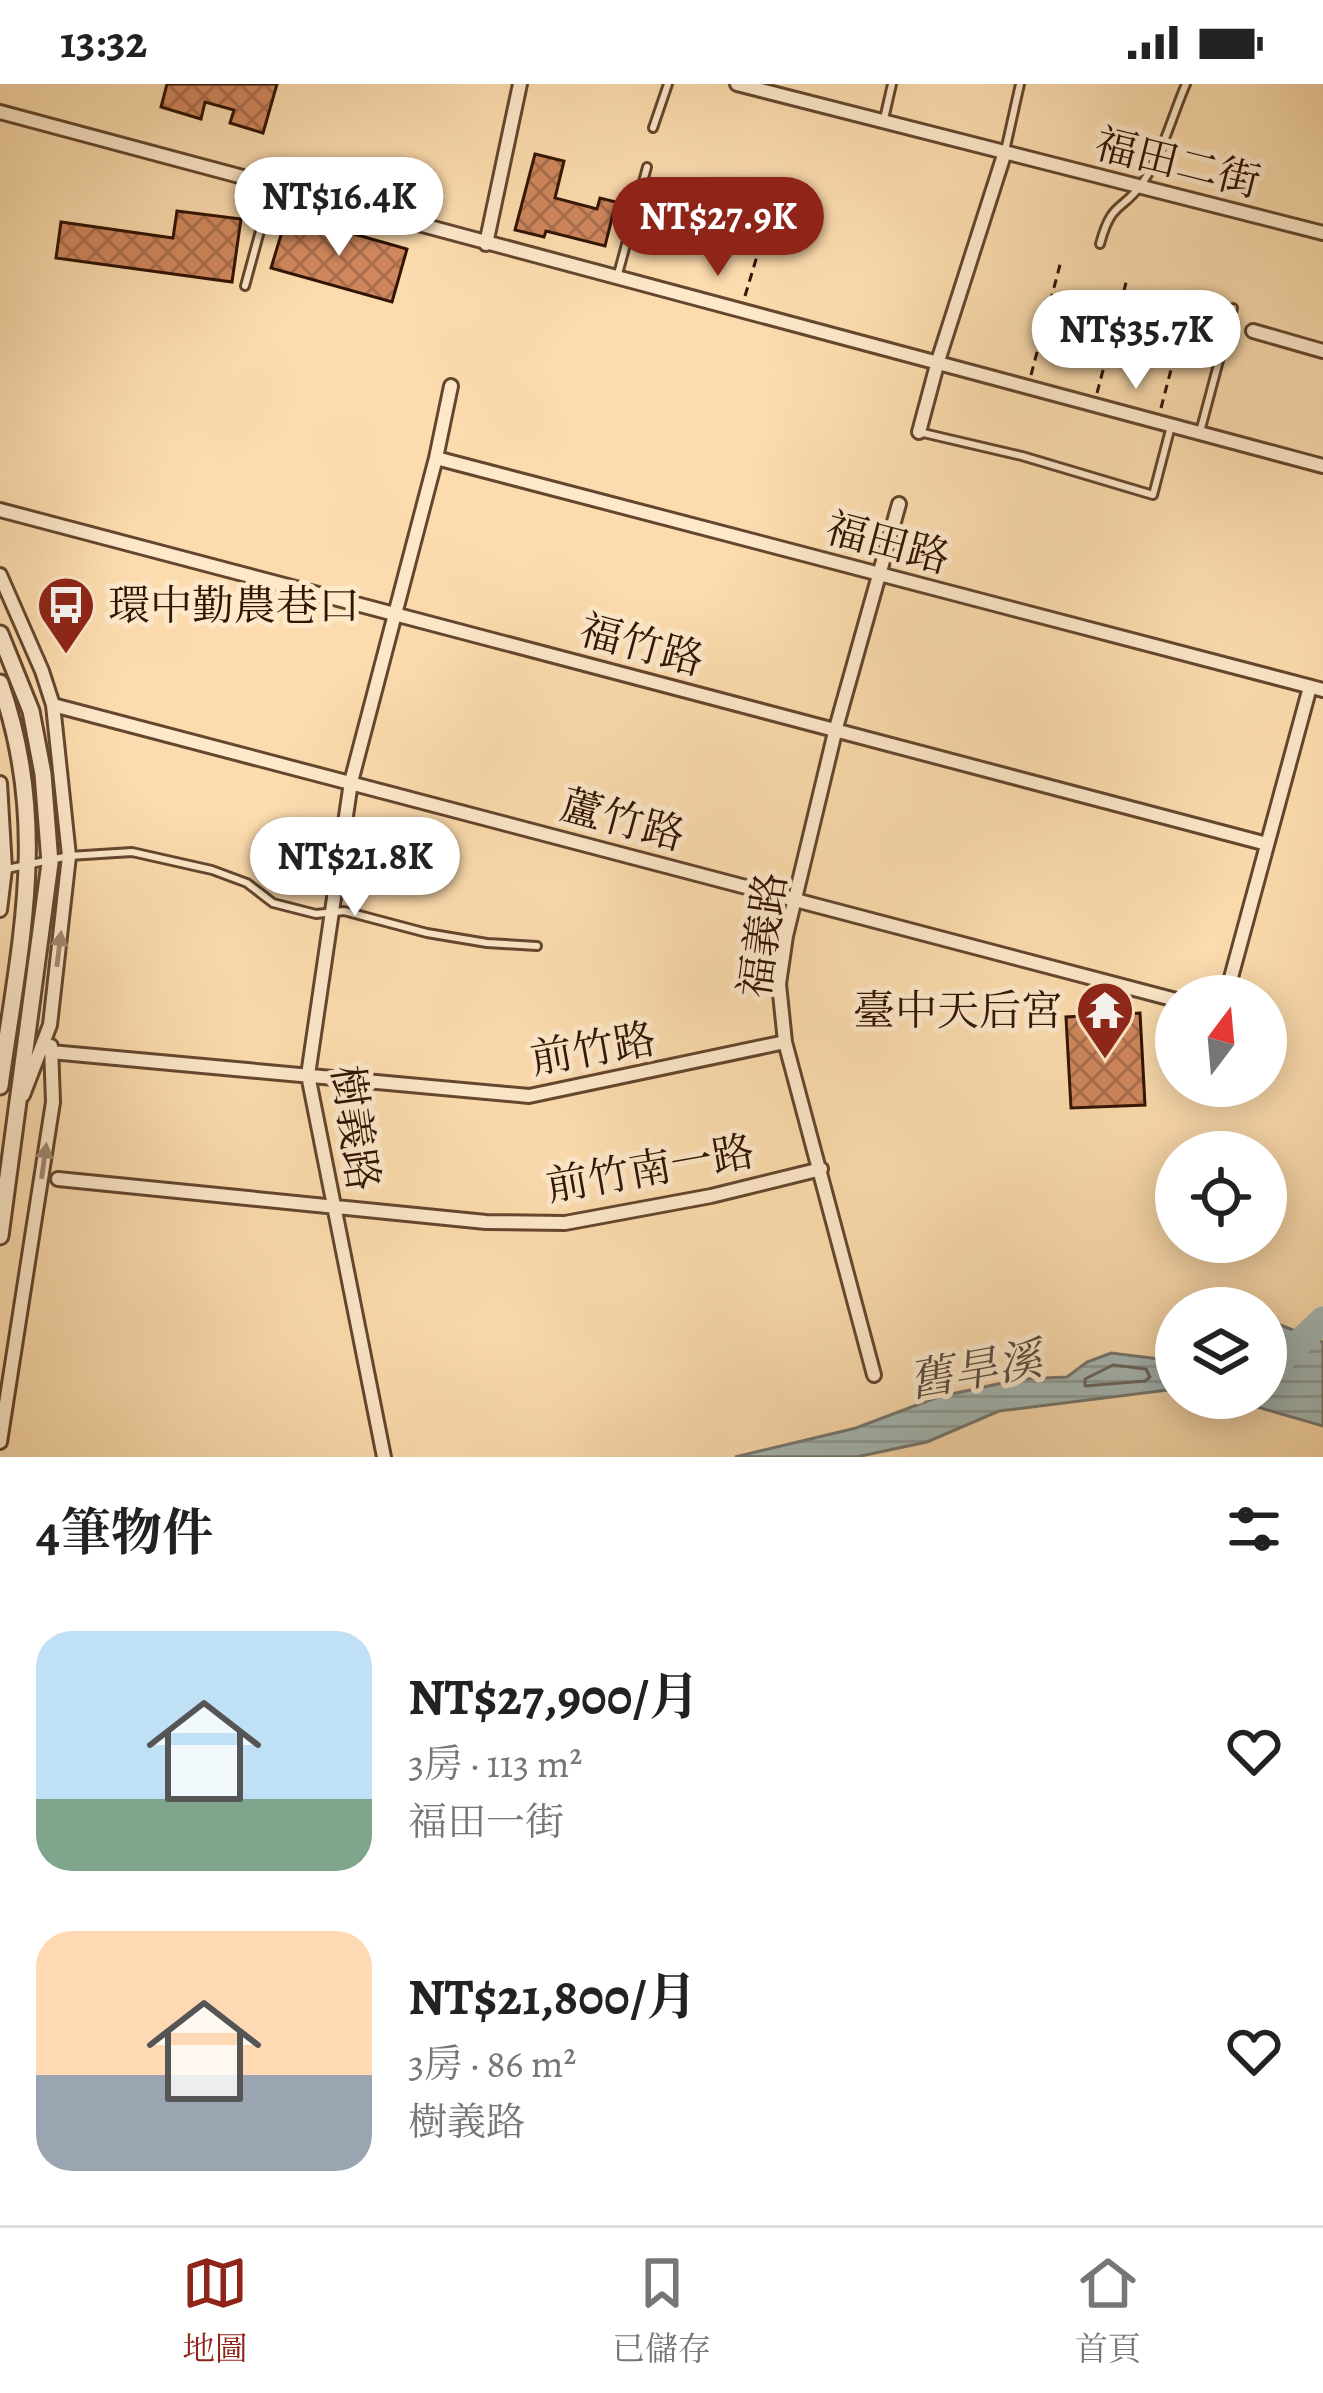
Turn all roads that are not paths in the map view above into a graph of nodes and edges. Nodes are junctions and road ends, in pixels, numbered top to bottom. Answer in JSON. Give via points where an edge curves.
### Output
{"nodes":[{"id":1,"x":520,"y":84,"type":"edge"},
{"id":2,"x":668,"y":84,"type":"edge"},
{"id":3,"x":737,"y":84,"type":"edge"},
{"id":4,"x":892,"y":84,"type":"edge"},
{"id":5,"x":1020,"y":84,"type":"edge"},
{"id":6,"x":1186,"y":84,"type":"edge"},
{"id":7,"x":0,"y":112,"type":"edge"},
{"id":8,"x":883,"y":122,"type":"junction"},
{"id":9,"x":653,"y":128,"type":"dead end"},
{"id":10,"x":1005,"y":152,"type":"junction"},
{"id":11,"x":647,"y":167,"type":"dead end"},
{"id":12,"x":1141,"y":187,"type":"junction"},
{"id":13,"x":272,"y":188,"type":"junction"},
{"id":14,"x":1323,"y":233,"type":"edge"},
{"id":15,"x":486,"y":244,"type":"junction"},
{"id":16,"x":1100,"y":244,"type":"dead end"},
{"id":17,"x":617,"y":278,"type":"junction"},
{"id":18,"x":245,"y":286,"type":"dead end"},
{"id":19,"x":1233,"y":308,"type":"dead end"},
{"id":20,"x":1253,"y":331,"type":"dead end"},
{"id":21,"x":1323,"y":351,"type":"edge"},
{"id":22,"x":938,"y":361,"type":"junction"},
{"id":23,"x":451,"y":386,"type":"dead end"},
{"id":24,"x":1164,"y":424,"type":"junction"},
{"id":25,"x":919,"y":432,"type":"joint"},
{"id":26,"x":1199,"y":434,"type":"junction"},
{"id":27,"x":436,"y":458,"type":"junction"},
{"id":28,"x":1323,"y":466,"type":"edge"},
{"id":29,"x":898,"y":504,"type":"dead end"},
{"id":30,"x":0,"y":510,"type":"edge"},
{"id":31,"x":878,"y":574,"type":"junction"},
{"id":32,"x":0,"y":575,"type":"edge"},
{"id":33,"x":394,"y":614,"type":"junction"},
{"id":34,"x":0,"y":634,"type":"edge"},
{"id":35,"x":0,"y":683,"type":"edge"},
{"id":36,"x":1317,"y":688,"type":"edge"},
{"id":37,"x":52,"y":705,"type":"junction"},
{"id":38,"x":836,"y":728,"type":"junction"},
{"id":39,"x":351,"y":782,"type":"junction"},
{"id":40,"x":0,"y":783,"type":"edge"},
{"id":41,"x":1267,"y":844,"type":"junction"},
{"id":42,"x":69,"y":856,"type":"junction"},
{"id":43,"x":50,"y":863,"type":"junction"},
{"id":44,"x":30,"y":866,"type":"junction"},
{"id":45,"x":5,"y":869,"type":"junction"},
{"id":46,"x":795,"y":899,"type":"junction"},
{"id":47,"x":0,"y":910,"type":"edge"},
{"id":48,"x":332,"y":912,"type":"junction"},
{"id":49,"x":537,"y":946,"type":"dead end"},
{"id":50,"x":1232,"y":975,"type":"edge"},
{"id":51,"x":1155,"y":994,"type":"edge"},
{"id":52,"x":50,"y":1025,"type":"junction"},
{"id":53,"x":785,"y":1042,"type":"junction"},
{"id":54,"x":51,"y":1052,"type":"junction"},
{"id":55,"x":308,"y":1075,"type":"junction"},
{"id":56,"x":0,"y":1086,"type":"edge"},
{"id":57,"x":21,"y":1102,"type":"junction"},
{"id":58,"x":821,"y":1169,"type":"junction"},
{"id":59,"x":58,"y":1179,"type":"dead end"},
{"id":60,"x":333,"y":1208,"type":"junction"},
{"id":61,"x":0,"y":1237,"type":"edge"},
{"id":62,"x":874,"y":1375,"type":"dead end"},
{"id":63,"x":0,"y":1442,"type":"edge"},
{"id":64,"x":384,"y":1457,"type":"edge"}],
"edges":[{"from":1,"to":15,"type":"street"},
{"from":2,"to":9,"type":"lane"},
{"from":3,"to":8,"type":"street","name":"福田二街"},
{"from":4,"to":8,"type":"lane"},
{"from":5,"to":10,"type":"lane"},
{"from":6,"to":12,"type":"lane"},
{"from":7,"to":13,"type":"street"},
{"from":8,"to":10,"type":"street","name":"福田二街"},
{"from":10,"to":12,"type":"street","name":"福田二街"},
{"from":10,"to":22,"type":"street"},
{"from":11,"to":17,"type":"lane"},
{"from":12,"to":14,"type":"street","name":"福田二街"},
{"from":12,"to":16,"type":"lane","via":[[1115,206]]},
{"from":13,"to":15,"type":"street"},
{"from":13,"to":18,"type":"lane"},
{"from":15,"to":17,"type":"street"},
{"from":17,"to":22,"type":"street"},
{"from":19,"to":26,"type":"lane"},
{"from":20,"to":21,"type":"street"},
{"from":22,"to":24,"type":"street"},
{"from":22,"to":25,"type":"street"},
{"from":23,"to":27,"type":"street","name":"樹義路"},
{"from":24,"to":25,"type":"lane","via":[[1153,494]]},
{"from":24,"to":26,"type":"street"},
{"from":26,"to":28,"type":"street"},
{"from":27,"to":31,"type":"street","name":"福田路"},
{"from":27,"to":33,"type":"street","name":"樹義路"},
{"from":29,"to":31,"type":"street","name":"福義路"},
{"from":30,"to":33,"type":"street","name":"福竹路"},
{"from":31,"to":36,"type":"street","name":"福田路"},
{"from":31,"to":38,"type":"street","name":"福義路"},
{"from":32,"to":37,"type":"street"},
{"from":33,"to":38,"type":"street","name":"福竹路"},
{"from":33,"to":39,"type":"street","name":"樹義路"},
{"from":34,"to":43,"type":"street","via":[[31,711]]},
{"from":35,"to":44,"type":"street","via":[[22,760]]},
{"from":36,"to":41,"type":"street"},
{"from":37,"to":39,"type":"street","name":"蘆竹路"},
{"from":37,"to":42,"type":"street"},
{"from":38,"to":41,"type":"street","name":"福竹路"},
{"from":38,"to":46,"type":"street","name":"福義路"},
{"from":39,"to":46,"type":"street","name":"蘆竹路"},
{"from":39,"to":48,"type":"street","name":"樹義路"},
{"from":40,"to":45,"type":"street"},
{"from":41,"to":50,"type":"street"},
{"from":42,"to":43,"type":"lane"},
{"from":42,"to":48,"type":"lane","via":[[152,856],[247,883],[273,903]]},
{"from":52,"to":42,"type":"street","one_way":true},
{"from":43,"to":44,"type":"lane"},
{"from":43,"to":57,"type":"street"},
{"from":44,"to":45,"type":"lane"},
{"from":44,"to":56,"type":"street"},
{"from":45,"to":47,"type":"street"},
{"from":46,"to":51,"type":"street","name":"蘆竹路"},
{"from":46,"to":53,"type":"street","name":"福義路","via":[[779,983]]},
{"from":48,"to":49,"type":"lane","via":[[488,944]]},
{"from":48,"to":55,"type":"street","name":"樹義路"},
{"from":52,"to":54,"type":"street"},
{"from":52,"to":57,"type":"street"},
{"from":53,"to":55,"type":"street","name":"前竹路","via":[[529,1096]]},
{"from":53,"to":58,"type":"street","name":"福義路"},
{"from":54,"to":55,"type":"street","name":"前竹路"},
{"from":63,"to":54,"type":"street","one_way":true,"via":[[53,1102]]},
{"from":55,"to":60,"type":"street","name":"樹義路"},
{"from":57,"to":61,"type":"street"},
{"from":58,"to":60,"type":"street","name":"前竹南一路","via":[[565,1223]]},
{"from":58,"to":62,"type":"street","name":"福義路"},
{"from":59,"to":60,"type":"street","name":"前竹南一路"},
{"from":60,"to":64,"type":"street","name":"樹義路"}]}
